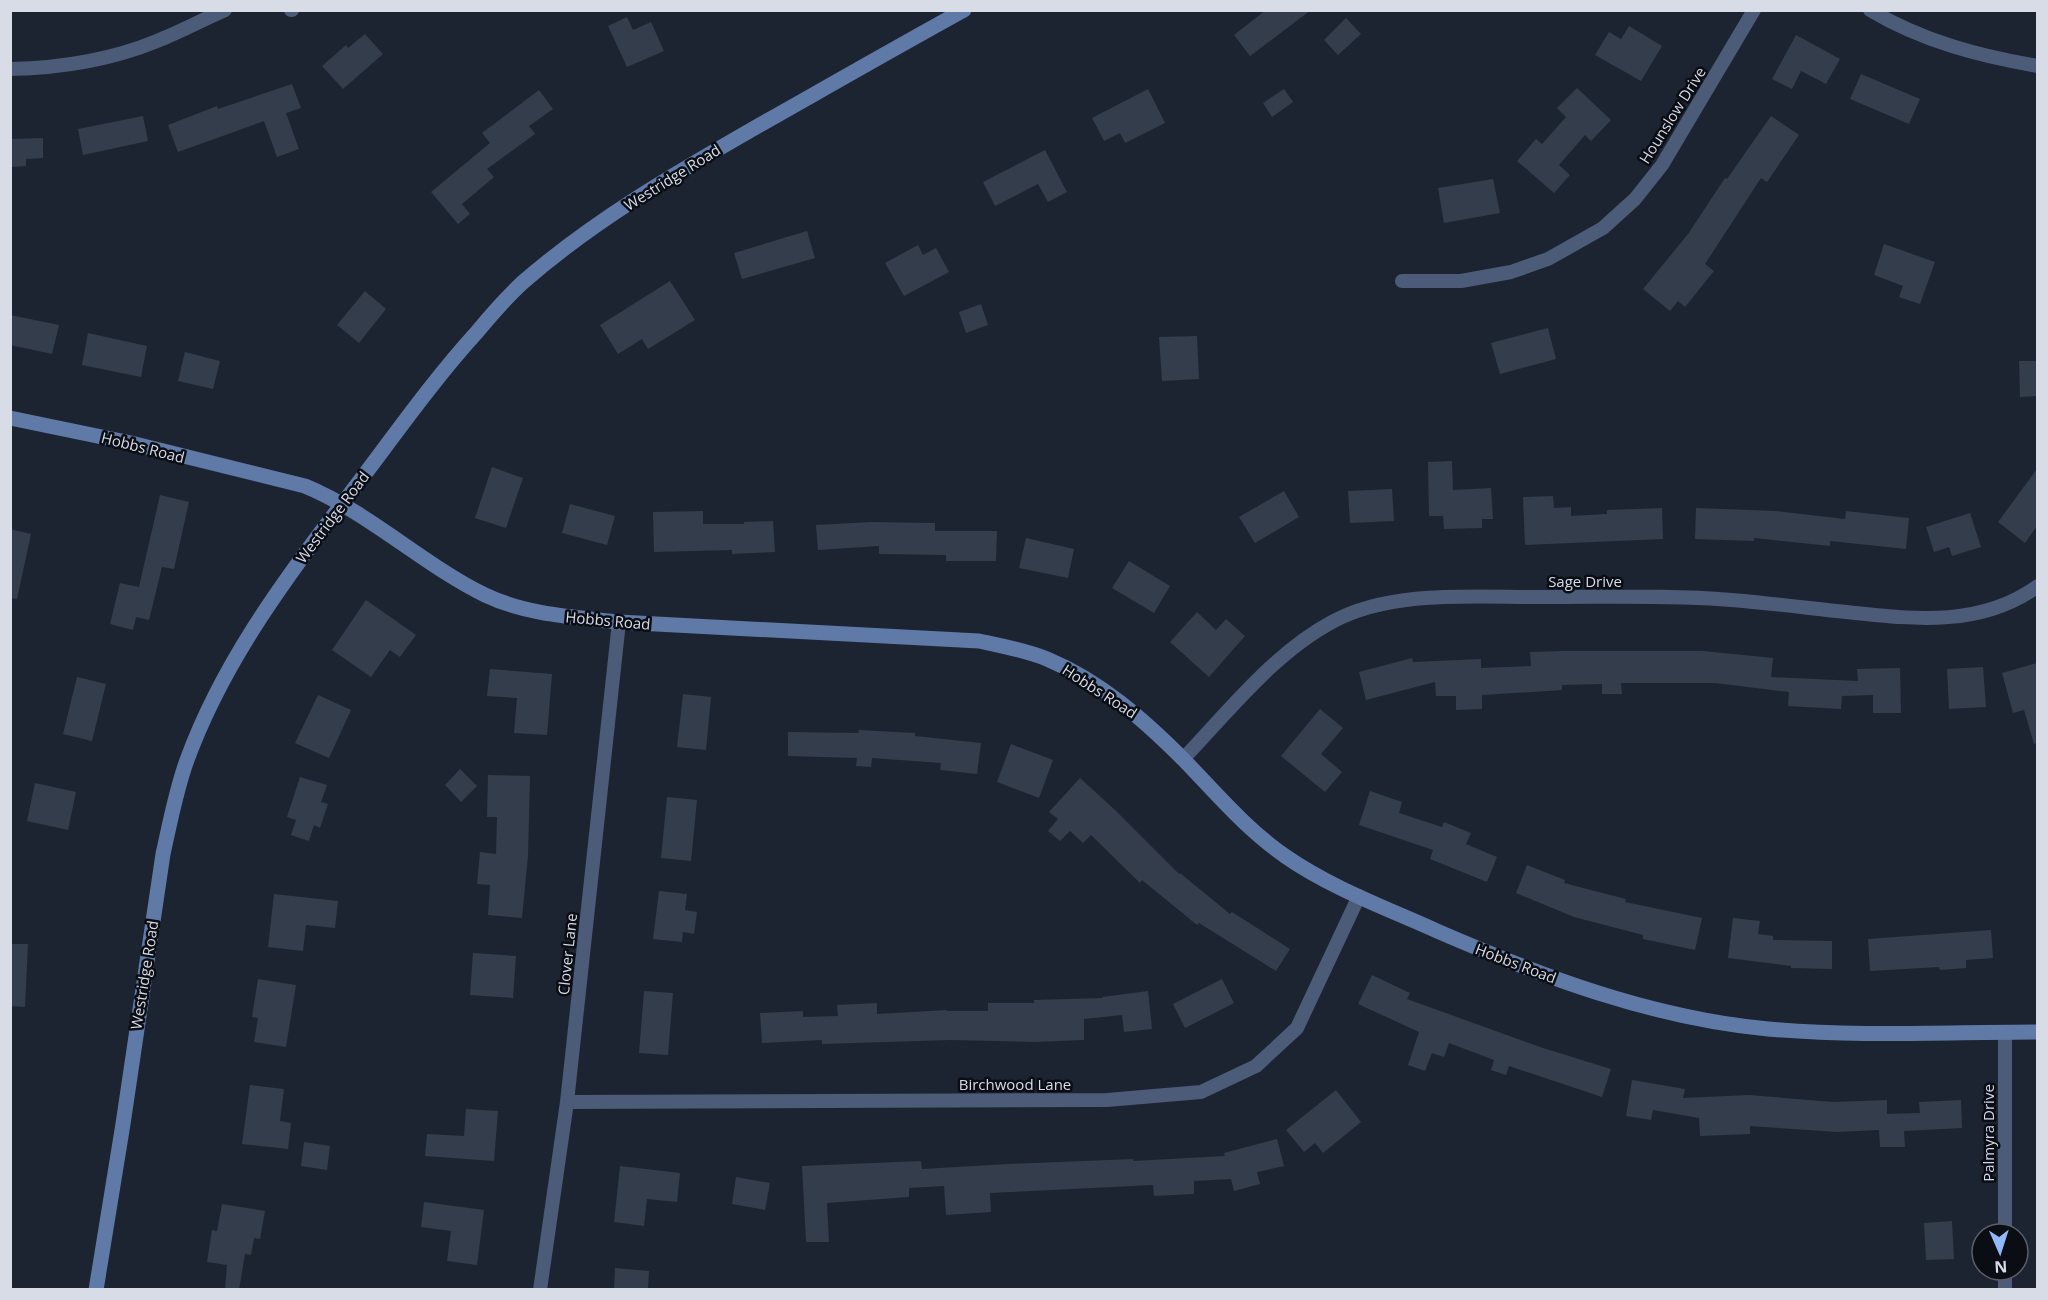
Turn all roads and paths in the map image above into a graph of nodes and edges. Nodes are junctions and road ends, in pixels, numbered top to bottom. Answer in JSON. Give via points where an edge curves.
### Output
{"nodes":[{"id":1,"x":225,"y":10,"type":"edge"},
{"id":2,"x":964,"y":10,"type":"edge"},
{"id":3,"x":1754,"y":10,"type":"edge"},
{"id":4,"x":1870,"y":10,"type":"edge"},
{"id":5,"x":2037,"y":66,"type":"edge"},
{"id":6,"x":10,"y":69,"type":"edge"},
{"id":7,"x":1402,"y":281,"type":"dead end"},
{"id":8,"x":10,"y":418,"type":"edge"},
{"id":9,"x":342,"y":505,"type":"junction"},
{"id":10,"x":2037,"y":586,"type":"edge"},
{"id":11,"x":619,"y":622,"type":"junction"},
{"id":12,"x":1184,"y":759,"type":"junction"},
{"id":13,"x":1359,"y":896,"type":"junction"},
{"id":14,"x":2004,"y":1032,"type":"junction"},
{"id":15,"x":2037,"y":1032,"type":"edge"},
{"id":16,"x":567,"y":1102,"type":"junction"},
{"id":17,"x":2005,"y":1222,"type":"edge"},
{"id":18,"x":96,"y":1290,"type":"edge"},
{"id":19,"x":540,"y":1290,"type":"edge"}],
"edges":[{"from":1,"to":6,"type":"street","via":[[119,54],[56,67]]},
{"from":2,"to":9,"type":"street","name":"Westridge Road","via":[[647,190],[562,250],[514,291],[452,359]]},
{"from":3,"to":7,"type":"street","name":"Hounslow Drive","via":[[1662,165],[1635,199],[1603,228],[1548,259],[1511,272],[1461,281]]},
{"from":4,"to":5,"type":"street","via":[[1949,46]]},
{"from":8,"to":9,"type":"street","name":"Hobbs Road","via":[[305,486]]},
{"from":9,"to":11,"type":"street","name":"Hobbs Road","via":[[487,596],[523,609]]},
{"from":9,"to":18,"type":"street","name":"Westridge Road","via":[[251,630],[212,699],[186,762],[163,854]]},
{"from":10,"to":12,"type":"street","name":"Sage Drive","via":[[2020,599],[1992,609],[1958,617],[1920,619],[1728,599],[1446,598],[1363,608],[1295,645]]},
{"from":11,"to":12,"type":"street","name":"Hobbs Road","via":[[979,641],[1016,649],[1079,674],[1132,710]]},
{"from":11,"to":16,"type":"street","name":"Clover Lane"},
{"from":12,"to":13,"type":"street","name":"Hobbs Road","via":[[1258,836],[1322,879]]},
{"from":13,"to":14,"type":"street","name":"Hobbs Road","via":[[1512,963],[1641,1007],[1766,1029],[1833,1033]]},
{"from":13,"to":16,"type":"street","name":"Birchwood Lane","via":[[1297,1028],[1256,1066],[1201,1092],[1107,1100]]},
{"from":14,"to":15,"type":"street","name":"Hobbs Road"},
{"from":14,"to":17,"type":"street","name":"Palmyra Drive"},
{"from":16,"to":19,"type":"street","name":"Clover Lane"}]}
